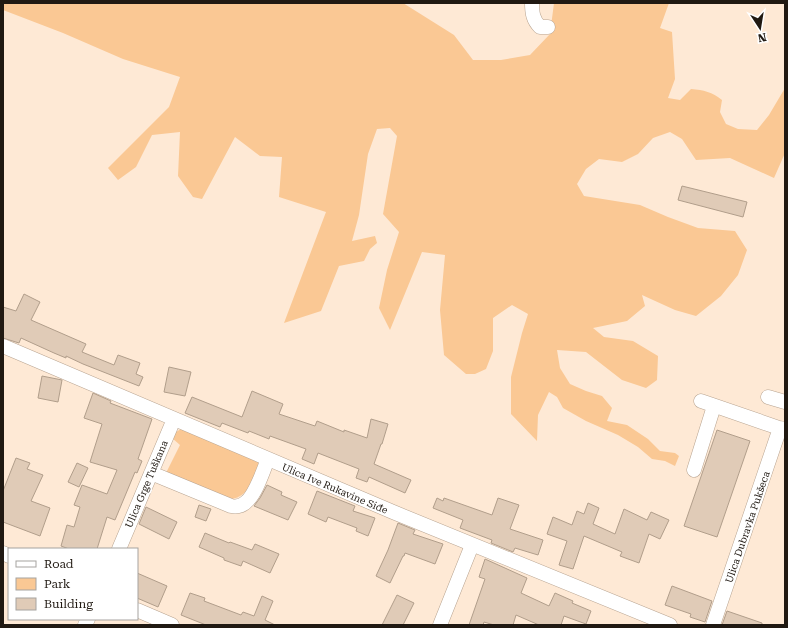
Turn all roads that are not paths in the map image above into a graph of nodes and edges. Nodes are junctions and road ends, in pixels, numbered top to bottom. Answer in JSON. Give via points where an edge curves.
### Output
{"nodes":[{"id":1,"x":532,"y":3,"type":"edge"},
{"id":2,"x":548,"y":27,"type":"dead end"},
{"id":3,"x":3,"y":346,"type":"edge"},
{"id":4,"x":768,"y":396,"type":"dead end"},
{"id":5,"x":785,"y":402,"type":"edge"},
{"id":6,"x":174,"y":419,"type":"junction"},
{"id":7,"x":783,"y":429,"type":"edge"},
{"id":8,"x":268,"y":459,"type":"junction"},
{"id":9,"x":694,"y":470,"type":"dead end"},
{"id":10,"x":151,"y":473,"type":"junction"},
{"id":11,"x":472,"y":544,"type":"junction"},
{"id":12,"x":119,"y":548,"type":"edge"},
{"id":13,"x":138,"y":610,"type":"edge"},
{"id":14,"x":172,"y":625,"type":"edge"},
{"id":15,"x":440,"y":625,"type":"edge"},
{"id":16,"x":670,"y":625,"type":"edge"},
{"id":17,"x":713,"y":625,"type":"edge"}],
"edges":[{"from":1,"to":2,"type":"street","via":[[535,20],[540,27]]},
{"from":3,"to":6,"type":"street","name":"Ulica Ive Rukavine Siđe"},
{"from":4,"to":5,"type":"street"},
{"from":6,"to":8,"type":"street","name":"Ulica Ive Rukavine Siđe"},
{"from":6,"to":10,"type":"street","name":"Ulica Grge Tuškana"},
{"from":7,"to":9,"type":"street","name":"Ulica Dubravka Pukšeca","via":[[707,404]]},
{"from":7,"to":17,"type":"street","name":"Ulica Dubravka Pukšeca"},
{"from":8,"to":10,"type":"street","via":[[250,498],[242,505],[236,506]]},
{"from":8,"to":11,"type":"street","name":"Ulica Ive Rukavine Siđe"},
{"from":10,"to":12,"type":"street","name":"Ulica Grge Tuškana"},
{"from":11,"to":15,"type":"street"},
{"from":11,"to":16,"type":"street","name":"Ulica Ive Rukavine Siđe"},
{"from":13,"to":14,"type":"street"}]}
